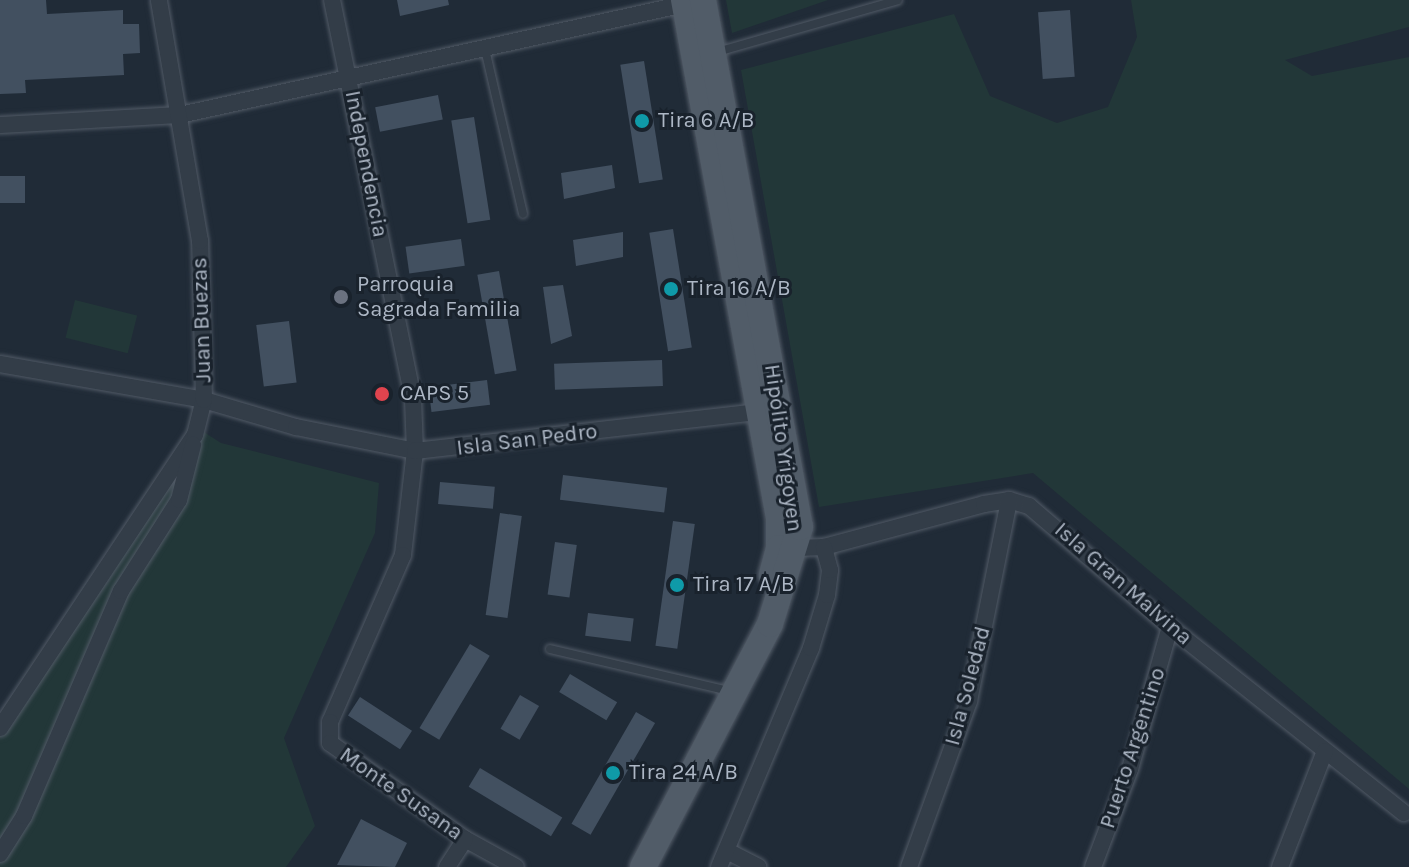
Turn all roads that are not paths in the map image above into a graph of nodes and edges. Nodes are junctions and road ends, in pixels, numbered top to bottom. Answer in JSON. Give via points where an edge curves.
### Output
{"nodes":[{"id":1,"x":159,"y":0,"type":"edge"},
{"id":2,"x":332,"y":0,"type":"edge"},
{"id":3,"x":898,"y":0,"type":"edge"},
{"id":4,"x":693,"y":1,"type":"edge"},
{"id":5,"x":485,"y":49,"type":"junction"},
{"id":6,"x":712,"y":53,"type":"junction"},
{"id":7,"x":349,"y":81,"type":"junction"},
{"id":8,"x":180,"y":115,"type":"junction"},
{"id":9,"x":0,"y":125,"type":"edge"},
{"id":10,"x":523,"y":214,"type":"dead end"},
{"id":11,"x":2,"y":367,"type":"edge"},
{"id":12,"x":204,"y":400,"type":"junction"},
{"id":13,"x":759,"y":412,"type":"junction"},
{"id":14,"x":195,"y":435,"type":"junction"},
{"id":15,"x":415,"y":451,"type":"junction"},
{"id":16,"x":1009,"y":500,"type":"junction"},
{"id":17,"x":824,"y":547,"type":"junction"},
{"id":18,"x":797,"y":548,"type":"junction"},
{"id":19,"x":1170,"y":627,"type":"junction"},
{"id":20,"x":550,"y":649,"type":"dead end"},
{"id":21,"x":720,"y":689,"type":"junction"},
{"id":22,"x":0,"y":728,"type":"edge"},
{"id":23,"x":330,"y":743,"type":"joint"},
{"id":24,"x":1325,"y":751,"type":"junction"},
{"id":25,"x":1404,"y":813,"type":"dead end"},
{"id":26,"x":465,"y":839,"type":"junction"},
{"id":27,"x":0,"y":854,"type":"edge"},
{"id":28,"x":724,"y":860,"type":"edge"},
{"id":29,"x":447,"y":867,"type":"edge"},
{"id":30,"x":516,"y":867,"type":"edge"},
{"id":31,"x":626,"y":867,"type":"edge"},
{"id":32,"x":643,"y":867,"type":"edge"},
{"id":33,"x":758,"y":867,"type":"edge"},
{"id":34,"x":909,"y":867,"type":"edge"},
{"id":35,"x":1093,"y":867,"type":"edge"},
{"id":36,"x":1280,"y":867,"type":"edge"}],
"edges":[{"from":1,"to":8,"type":"street","name":"Juan Buezas"},
{"from":2,"to":7,"type":"street","name":"Independencia"},
{"from":3,"to":6,"type":"lane"},
{"from":4,"to":5,"type":"street"},
{"from":4,"to":6,"type":"main road","name":"Hipólito Yrigoyen"},
{"from":4,"to":13,"type":"main road","name":"Hipólito Yrigoyen"},
{"from":5,"to":7,"type":"street"},
{"from":5,"to":10,"type":"lane"},
{"from":6,"to":18,"type":"main road","name":"Hipólito Yrigoyen","via":[[800,527]]},
{"from":7,"to":8,"type":"street"},
{"from":7,"to":15,"type":"street","name":"Independencia","via":[[413,399]]},
{"from":8,"to":9,"type":"street"},
{"from":8,"to":12,"type":"street","name":"Juan Buezas","via":[[200,241]]},
{"from":11,"to":12,"type":"street"},
{"from":12,"to":14,"type":"street","name":"Juan Buezas"},
{"from":12,"to":15,"type":"street","name":"Isla San Pedro","via":[[296,427]]},
{"from":13,"to":15,"type":"street","name":"Isla San Pedro"},
{"from":13,"to":21,"type":"main road","name":"Hipólito Yrigoyen","via":[[779,518],[779,548]]},
{"from":14,"to":22,"type":"street","name":"Juan Buezas"},
{"from":14,"to":27,"type":"street","via":[[179,500],[121,591],[24,816]]},
{"from":15,"to":23,"type":"street","name":"Independencia","via":[[403,555],[330,722]]},
{"from":16,"to":17,"type":"street"},
{"from":16,"to":19,"type":"street","name":"Isla Gran Malvina","via":[[1042,514]]},
{"from":16,"to":34,"type":"street","name":"Isla Soledad","via":[[969,701]]},
{"from":17,"to":18,"type":"street"},
{"from":17,"to":28,"type":"street","via":[[830,570],[827,595],[811,648]]},
{"from":18,"to":32,"type":"main road","name":"Hipólito Yrigoyen","via":[[770,624]]},
{"from":19,"to":24,"type":"street","name":"Isla Gran Malvina"},
{"from":19,"to":35,"type":"street","name":"Puerto Argentino","via":[[1130,769]]},
{"from":20,"to":21,"type":"lane"},
{"from":21,"to":31,"type":"main road","name":"Hipólito Yrigoyen"},
{"from":23,"to":26,"type":"street","name":"Monte Susana"},
{"from":24,"to":25,"type":"street","name":"Isla Gran Malvina"},
{"from":24,"to":36,"type":"street"},
{"from":26,"to":29,"type":"street"},
{"from":26,"to":30,"type":"street","name":"Monte Susana"},
{"from":28,"to":33,"type":"street"}]}
